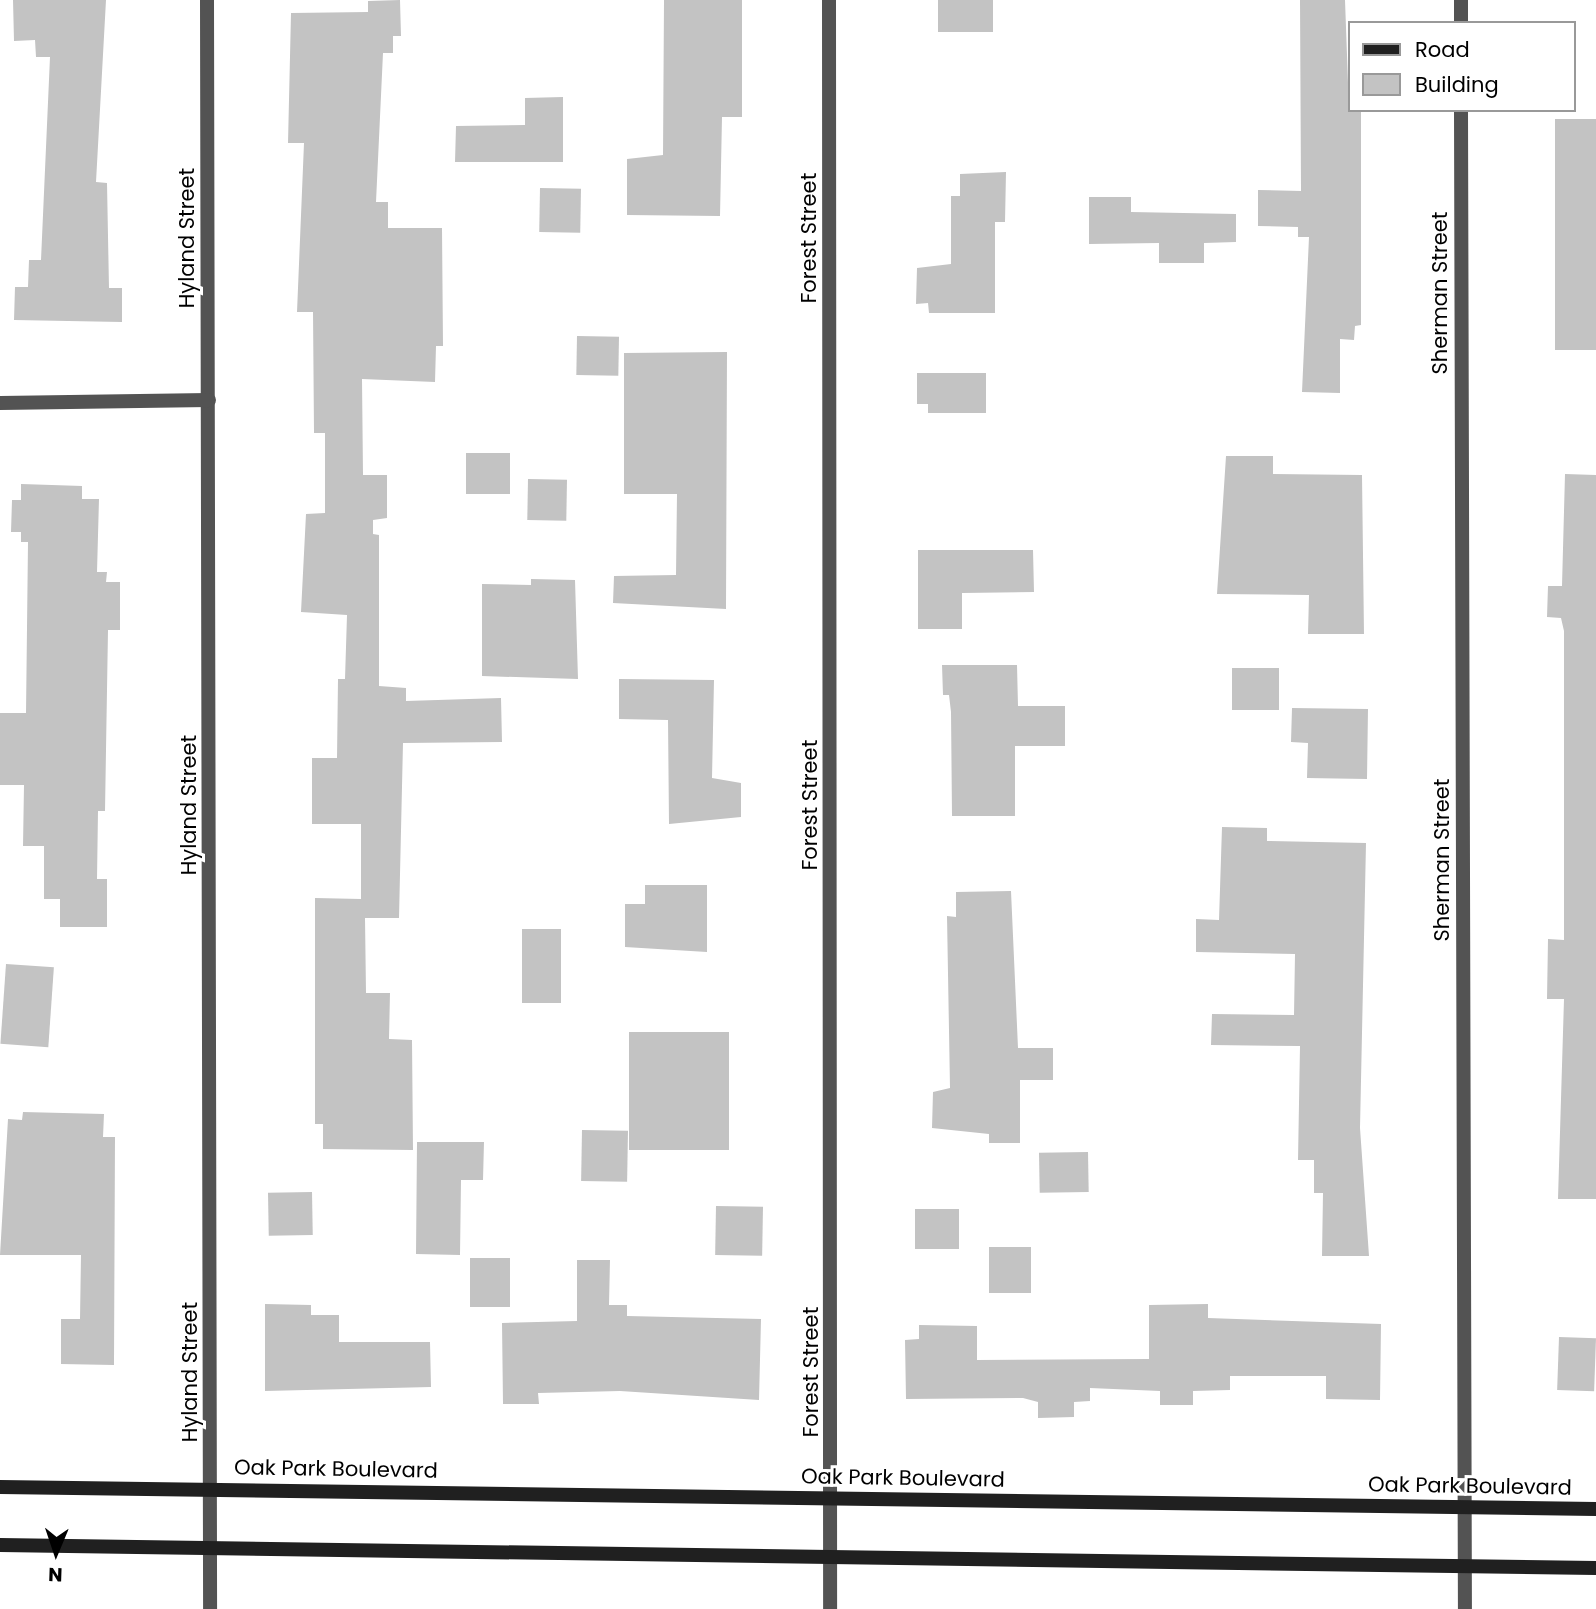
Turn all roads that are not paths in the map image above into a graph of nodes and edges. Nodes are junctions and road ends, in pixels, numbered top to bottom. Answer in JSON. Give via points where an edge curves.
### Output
{"nodes":[{"id":1,"x":207,"y":0,"type":"edge"},
{"id":2,"x":829,"y":0,"type":"edge"},
{"id":3,"x":1461,"y":0,"type":"edge"},
{"id":4,"x":1461,"y":21,"type":"edge"},
{"id":5,"x":1461,"y":112,"type":"edge"},
{"id":6,"x":209,"y":400,"type":"junction"},
{"id":7,"x":0,"y":403,"type":"edge"},
{"id":8,"x":0,"y":1487,"type":"edge"},
{"id":9,"x":209,"y":1489,"type":"junction"},
{"id":10,"x":831,"y":1498,"type":"junction"},
{"id":11,"x":1463,"y":1507,"type":"junction"},
{"id":12,"x":1596,"y":1509,"type":"edge"},
{"id":13,"x":0,"y":1545,"type":"edge"},
{"id":14,"x":210,"y":1550,"type":"junction"},
{"id":15,"x":831,"y":1557,"type":"junction"},
{"id":16,"x":1465,"y":1566,"type":"junction"},
{"id":17,"x":1596,"y":1568,"type":"edge"},
{"id":18,"x":210,"y":1609,"type":"edge"},
{"id":19,"x":830,"y":1609,"type":"edge"},
{"id":20,"x":1465,"y":1609,"type":"edge"}],
"edges":[{"from":1,"to":6,"type":"street","name":"Hyland Street"},
{"from":2,"to":10,"type":"street","name":"Forest Street"},
{"from":3,"to":4,"type":"street"},
{"from":5,"to":11,"type":"street","name":"Sherman Street"},
{"from":6,"to":7,"type":"street"},
{"from":6,"to":9,"type":"street","name":"Hyland Street"},
{"from":8,"to":9,"type":"street","name":"Oak Park Boulevard"},
{"from":9,"to":10,"type":"street","name":"Oak Park Boulevard"},
{"from":9,"to":14,"type":"street","name":"Hyland Street"},
{"from":10,"to":11,"type":"street","name":"Oak Park Boulevard"},
{"from":10,"to":15,"type":"street","name":"Forest Street"},
{"from":11,"to":12,"type":"street","name":"Oak Park Boulevard"},
{"from":11,"to":16,"type":"street","name":"Sherman Street"},
{"from":13,"to":14,"type":"street"},
{"from":14,"to":15,"type":"street"},
{"from":14,"to":18,"type":"street","name":"Hyland Street"},
{"from":15,"to":16,"type":"street"},
{"from":15,"to":19,"type":"street","name":"Forest Street"},
{"from":16,"to":17,"type":"street"},
{"from":16,"to":20,"type":"street","name":"Sherman Street"}]}
